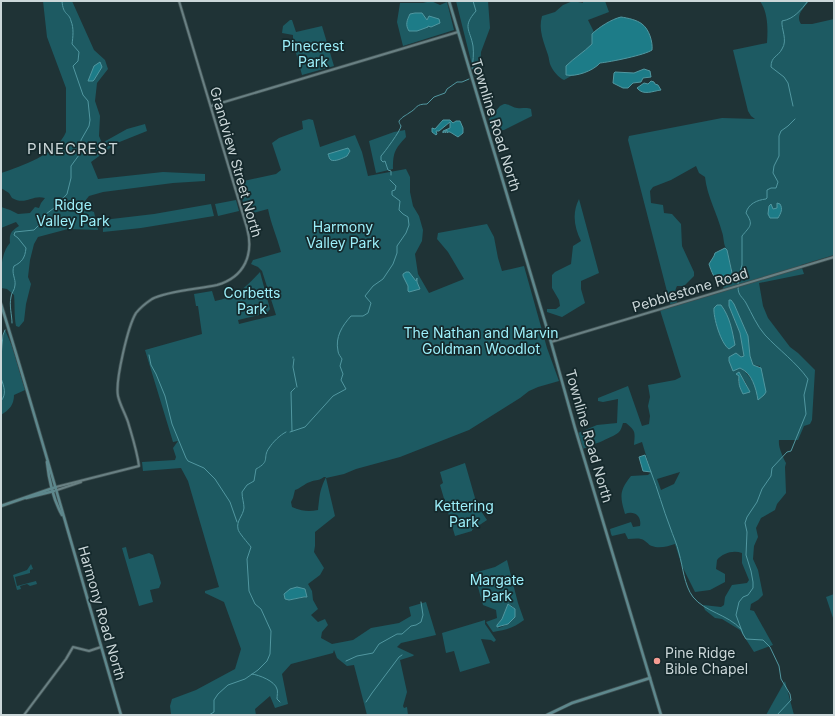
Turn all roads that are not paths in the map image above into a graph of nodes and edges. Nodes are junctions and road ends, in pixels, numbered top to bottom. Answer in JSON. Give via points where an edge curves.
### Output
{"nodes":[{"id":1,"x":179,"y":1,"type":"edge"},
{"id":2,"x":449,"y":1,"type":"edge"},
{"id":3,"x":458,"y":32,"type":"junction"},
{"id":4,"x":211,"y":106,"type":"junction"},
{"id":5,"x":834,"y":257,"type":"edge"},
{"id":6,"x":1,"y":304,"type":"edge"},
{"id":7,"x":551,"y":342,"type":"junction"},
{"id":8,"x":54,"y":489,"type":"junction"},
{"id":9,"x":1,"y":506,"type":"edge"},
{"id":10,"x":101,"y":647,"type":"junction"},
{"id":11,"x":650,"y":678,"type":"junction"},
{"id":12,"x":24,"y":715,"type":"edge"},
{"id":13,"x":121,"y":715,"type":"edge"},
{"id":14,"x":547,"y":715,"type":"edge"},
{"id":15,"x":661,"y":715,"type":"edge"}],
"edges":[{"from":1,"to":4,"type":"street","name":"Grandview Street North"},
{"from":2,"to":3,"type":"main road","name":"Townline Road North"},
{"from":3,"to":4,"type":"street"},
{"from":3,"to":7,"type":"main road","name":"Townline Road North"},
{"from":4,"to":8,"type":"street","name":"Grandview Street North","via":[[249,236],[250,248],[246,263],[226,282],[157,297],[142,306],[130,328],[118,389],[139,466]]},
{"from":5,"to":7,"type":"street","name":"Pebblestone Road"},
{"from":6,"to":8,"type":"main road","name":"Harmony Road North","via":[[35,414]]},
{"from":7,"to":11,"type":"main road","name":"Townline Road North"},
{"from":8,"to":9,"type":"main road"},
{"from":8,"to":10,"type":"main road","name":"Harmony Road North"},
{"from":10,"to":12,"type":"street","via":[[89,650],[73,647]]},
{"from":10,"to":13,"type":"main road","name":"Harmony Road North"},
{"from":11,"to":14,"type":"main road","via":[[572,702]]},
{"from":11,"to":15,"type":"main road","name":"Townline Road North"}]}
